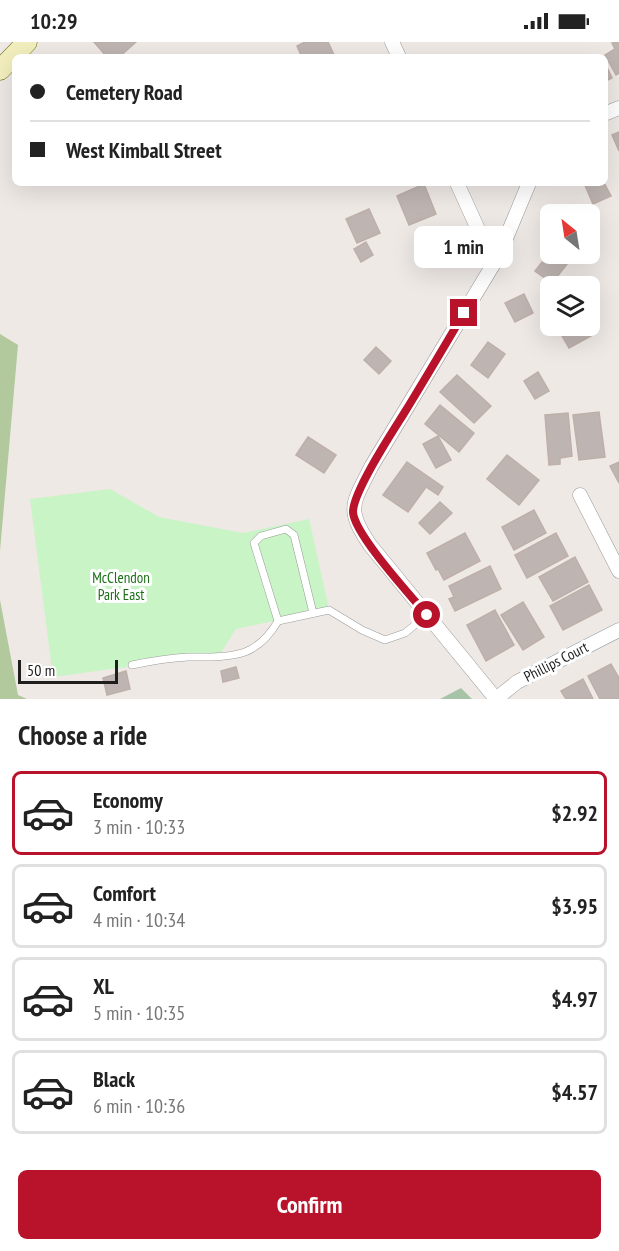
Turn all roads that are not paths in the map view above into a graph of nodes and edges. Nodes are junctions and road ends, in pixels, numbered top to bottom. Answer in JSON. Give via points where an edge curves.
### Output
{"nodes":[{"id":1,"x":27,"y":42,"type":"edge"},
{"id":2,"x":15,"y":54,"type":"edge"},
{"id":3,"x":12,"y":58,"type":"edge"},
{"id":4,"x":0,"y":70,"type":"edge"},
{"id":5,"x":458,"y":186,"type":"edge"},
{"id":6,"x":528,"y":186,"type":"edge"},
{"id":7,"x":499,"y":255,"type":"junction"},
{"id":8,"x":580,"y":495,"type":"dead end"},
{"id":9,"x":619,"y":571,"type":"edge"},
{"id":10,"x":314,"y":613,"type":"junction"},
{"id":11,"x":427,"y":615,"type":"junction"},
{"id":12,"x":278,"y":621,"type":"junction"},
{"id":13,"x":619,"y":630,"type":"edge"},
{"id":14,"x":132,"y":664,"type":"dead end"},
{"id":15,"x":496,"y":699,"type":"edge"}],
"edges":[{"from":1,"to":2,"type":"main road"},
{"from":3,"to":4,"type":"main road"},
{"from":5,"to":7,"type":"street","via":[[482,238]]},
{"from":6,"to":7,"type":"street"},
{"from":7,"to":11,"type":"street","via":[[371,467],[353,512],[370,545]]},
{"from":8,"to":9,"type":"street"},
{"from":10,"to":11,"type":"lane","via":[[329,610],[385,640],[405,633]]},
{"from":10,"to":12,"type":"lane"},
{"from":10,"to":12,"type":"lane","via":[[294,536],[286,529],[261,536],[254,543]]},
{"from":11,"to":15,"type":"street"},
{"from":12,"to":14,"type":"lane","via":[[270,635],[243,653]]},
{"from":13,"to":15,"type":"street","name":"Phillips Court","via":[[517,682]]}]}
